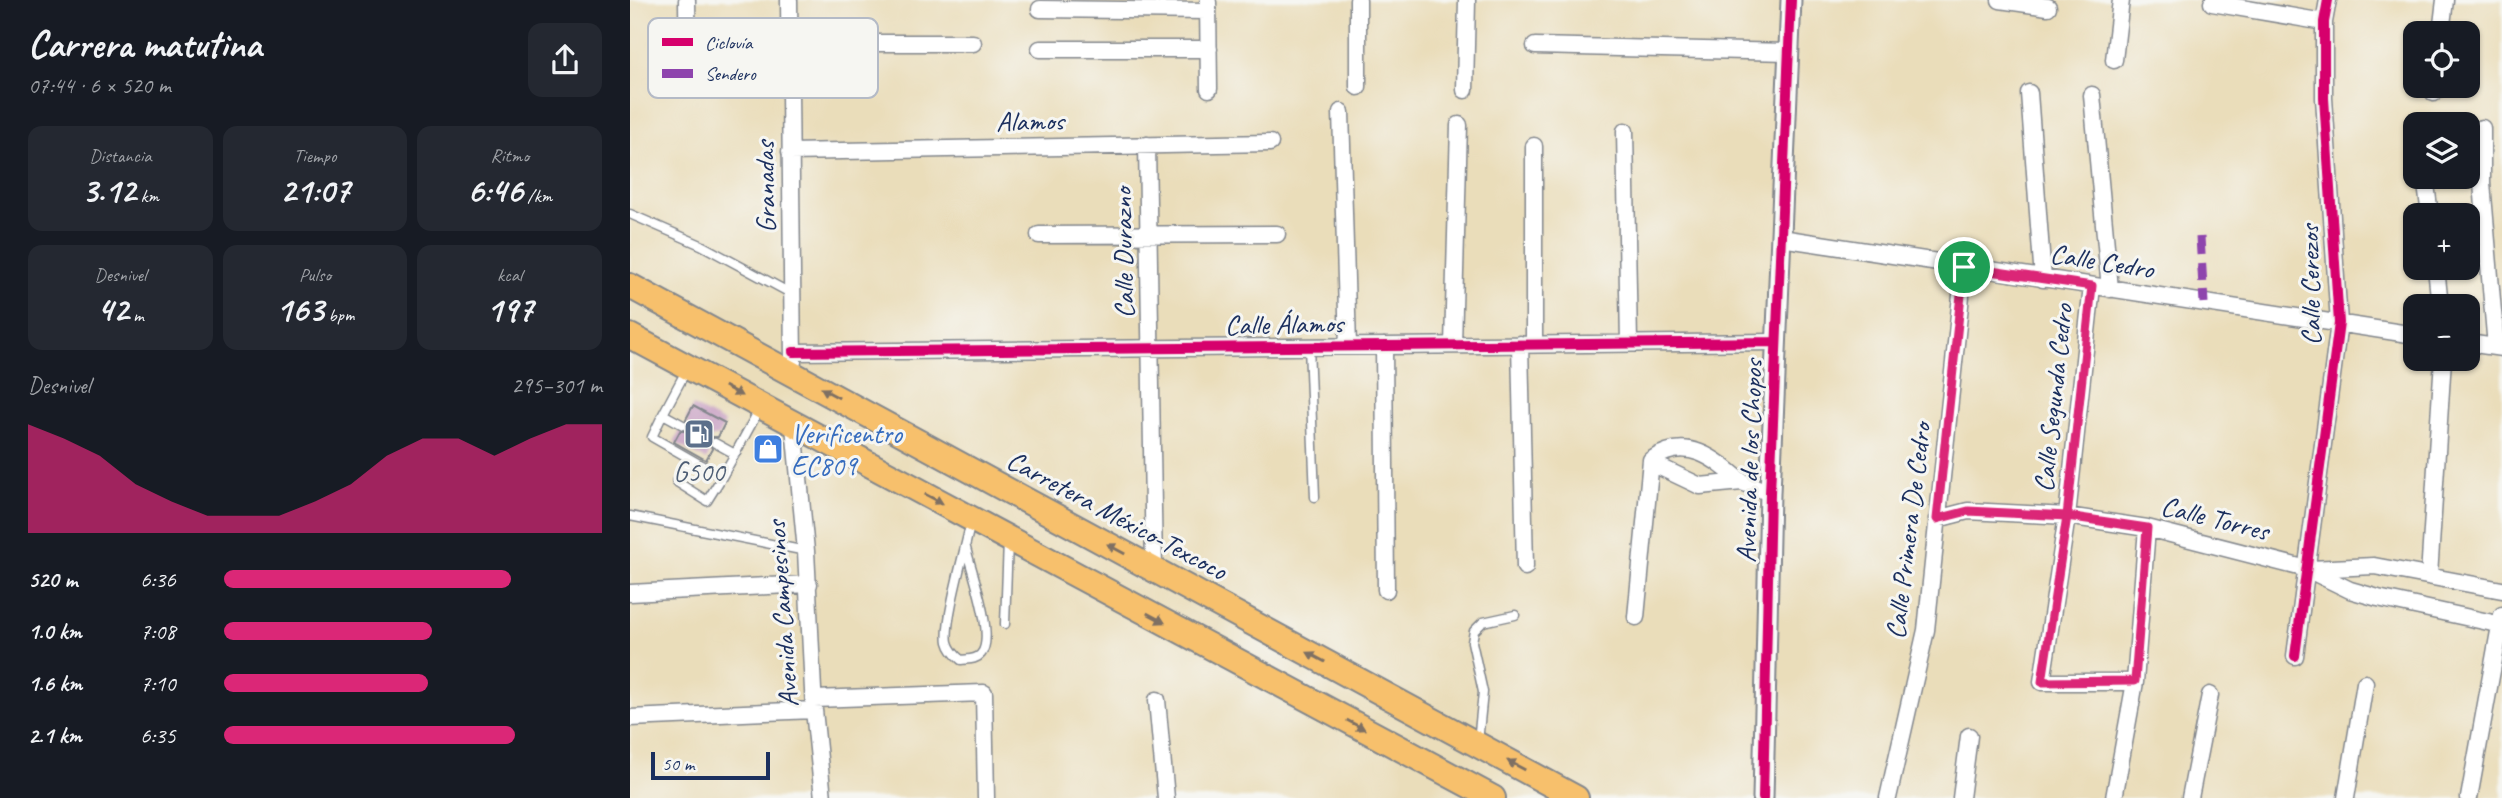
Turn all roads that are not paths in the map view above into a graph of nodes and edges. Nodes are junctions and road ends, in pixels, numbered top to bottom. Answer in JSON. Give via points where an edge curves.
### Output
{"nodes":[{"id":1,"x":687,"y":0,"type":"edge"},
{"id":2,"x":789,"y":0,"type":"edge"},
{"id":3,"x":1358,"y":0,"type":"edge"},
{"id":4,"x":1467,"y":0,"type":"edge"},
{"id":5,"x":1791,"y":0,"type":"edge"},
{"id":6,"x":2000,"y":0,"type":"edge"},
{"id":7,"x":2121,"y":0,"type":"edge"},
{"id":8,"x":2328,"y":0,"type":"edge"},
{"id":9,"x":2445,"y":0,"type":"edge"},
{"id":10,"x":2212,"y":3,"type":"dead end"},
{"id":11,"x":1208,"y":5,"type":"edge"},
{"id":12,"x":2048,"y":7,"type":"dead end"},
{"id":13,"x":1040,"y":9,"type":"dead end"},
{"id":14,"x":687,"y":18,"type":"edge"},
{"id":15,"x":789,"y":18,"type":"edge"},
{"id":16,"x":2442,"y":21,"type":"edge"},
{"id":17,"x":2324,"y":22,"type":"junction"},
{"id":18,"x":878,"y":43,"type":"edge"},
{"id":19,"x":973,"y":43,"type":"dead end"},
{"id":20,"x":1535,"y":46,"type":"dead end"},
{"id":21,"x":1040,"y":49,"type":"dead end"},
{"id":22,"x":1209,"y":49,"type":"junction"},
{"id":23,"x":1789,"y":52,"type":"junction"},
{"id":24,"x":2114,"y":60,"type":"dead end"},
{"id":25,"x":1358,"y":87,"type":"dead end"},
{"id":26,"x":1209,"y":89,"type":"dead end"},
{"id":27,"x":1465,"y":90,"type":"dead end"},
{"id":28,"x":2029,"y":93,"type":"dead end"},
{"id":29,"x":2092,"y":95,"type":"dead end"},
{"id":30,"x":790,"y":98,"type":"edge"},
{"id":31,"x":1341,"y":112,"type":"dead end"},
{"id":32,"x":1459,"y":125,"type":"dead end"},
{"id":33,"x":2482,"y":128,"type":"dead end"},
{"id":34,"x":1625,"y":131,"type":"dead end"},
{"id":35,"x":1270,"y":143,"type":"dead end"},
{"id":36,"x":1147,"y":145,"type":"junction"},
{"id":37,"x":1534,"y":146,"type":"dead end"},
{"id":38,"x":790,"y":152,"type":"junction"},
{"id":39,"x":630,"y":214,"type":"edge"},
{"id":40,"x":1149,"y":234,"type":"junction"},
{"id":41,"x":1278,"y":234,"type":"dead end"},
{"id":42,"x":1039,"y":235,"type":"dead end"},
{"id":43,"x":1781,"y":239,"type":"junction"},
{"id":44,"x":1964,"y":267,"type":"junction"},
{"id":45,"x":2043,"y":279,"type":"junction"},
{"id":46,"x":630,"y":286,"type":"edge"},
{"id":47,"x":2092,"y":286,"type":"junction"},
{"id":48,"x":2110,"y":289,"type":"junction"},
{"id":49,"x":792,"y":294,"type":"junction"},
{"id":50,"x":2339,"y":323,"type":"junction"},
{"id":51,"x":2403,"y":333,"type":"edge"},
{"id":52,"x":633,"y":340,"type":"edge"},
{"id":53,"x":1776,"y":342,"type":"junction"},
{"id":54,"x":1629,"y":343,"type":"junction"},
{"id":55,"x":1527,"y":344,"type":"junction"},
{"id":56,"x":1453,"y":345,"type":"junction"},
{"id":57,"x":2480,"y":345,"type":"edge"},
{"id":58,"x":1310,"y":346,"type":"junction"},
{"id":59,"x":1348,"y":346,"type":"junction"},
{"id":60,"x":1384,"y":346,"type":"junction"},
{"id":61,"x":1150,"y":348,"type":"junction"},
{"id":62,"x":2499,"y":348,"type":"edge"},
{"id":63,"x":793,"y":363,"type":"junction"},
{"id":64,"x":688,"y":366,"type":"junction"},
{"id":65,"x":2442,"y":371,"type":"edge"},
{"id":66,"x":761,"y":406,"type":"junction"},
{"id":67,"x":663,"y":414,"type":"junction"},
{"id":68,"x":683,"y":425,"type":"dead end"},
{"id":69,"x":794,"y":426,"type":"junction"},
{"id":70,"x":715,"y":443,"type":"dead end"},
{"id":71,"x":735,"y":454,"type":"junction"},
{"id":72,"x":689,"y":460,"type":"junction"},
{"id":73,"x":1651,"y":460,"type":"junction"},
{"id":74,"x":722,"y":477,"type":"junction"},
{"id":75,"x":1742,"y":482,"type":"junction"},
{"id":76,"x":1770,"y":493,"type":"junction"},
{"id":77,"x":1315,"y":497,"type":"dead end"},
{"id":78,"x":630,"y":516,"type":"edge"},
{"id":79,"x":2067,"y":516,"type":"junction"},
{"id":80,"x":972,"y":519,"type":"junction"},
{"id":81,"x":1937,"y":519,"type":"junction"},
{"id":82,"x":2147,"y":528,"type":"junction"},
{"id":83,"x":1008,"y":538,"type":"junction"},
{"id":84,"x":966,"y":548,"type":"junction"},
{"id":85,"x":806,"y":551,"type":"junction"},
{"id":86,"x":1525,"y":567,"type":"dead end"},
{"id":87,"x":1153,"y":569,"type":"junction"},
{"id":88,"x":2307,"y":569,"type":"junction"},
{"id":89,"x":2429,"y":576,"type":"junction"},
{"id":90,"x":809,"y":584,"type":"junction"},
{"id":91,"x":1386,"y":590,"type":"dead end"},
{"id":92,"x":2502,"y":590,"type":"edge"},
{"id":93,"x":630,"y":593,"type":"edge"},
{"id":94,"x":1516,"y":615,"type":"dead end"},
{"id":95,"x":1636,"y":617,"type":"dead end"},
{"id":96,"x":2502,"y":622,"type":"edge"},
{"id":97,"x":1005,"y":624,"type":"dead end"},
{"id":98,"x":2295,"y":656,"type":"dead end"},
{"id":99,"x":2135,"y":681,"type":"junction"},
{"id":100,"x":2365,"y":683,"type":"dead end"},
{"id":101,"x":2210,"y":695,"type":"dead end"},
{"id":102,"x":1157,"y":700,"type":"dead end"},
{"id":103,"x":814,"y":705,"type":"junction"},
{"id":104,"x":630,"y":718,"type":"edge"},
{"id":105,"x":1969,"y":736,"type":"dead end"},
{"id":106,"x":1477,"y":744,"type":"junction"},
{"id":107,"x":823,"y":798,"type":"edge"},
{"id":108,"x":986,"y":798,"type":"edge"},
{"id":109,"x":1166,"y":798,"type":"edge"},
{"id":110,"x":1493,"y":798,"type":"edge"},
{"id":111,"x":1576,"y":798,"type":"edge"},
{"id":112,"x":1763,"y":798,"type":"edge"},
{"id":113,"x":1888,"y":798,"type":"edge"},
{"id":114,"x":1961,"y":798,"type":"edge"},
{"id":115,"x":2114,"y":798,"type":"edge"},
{"id":116,"x":2190,"y":798,"type":"edge"},
{"id":117,"x":2346,"y":798,"type":"edge"},
{"id":118,"x":2469,"y":798,"type":"edge"}],
"edges":[{"from":1,"to":14,"type":"street"},
{"from":2,"to":15,"type":"street","name":"Granadas"},
{"from":3,"to":25,"type":"street"},
{"from":4,"to":27,"type":"street"},
{"from":5,"to":23,"type":"street","name":"Avenida de los Chopos"},
{"from":6,"to":12,"type":"street"},
{"from":7,"to":24,"type":"street"},
{"from":8,"to":17,"type":"street","name":"Calle Cerezos"},
{"from":9,"to":16,"type":"street"},
{"from":10,"to":17,"type":"street"},
{"from":11,"to":13,"type":"street"},
{"from":11,"to":22,"type":"street"},
{"from":17,"to":50,"type":"street","name":"Calle Cerezos","via":[[2324,98]]},
{"from":18,"to":19,"type":"street"},
{"from":20,"to":23,"type":"street"},
{"from":21,"to":22,"type":"street"},
{"from":22,"to":26,"type":"street"},
{"from":23,"to":43,"type":"street","name":"Avenida de los Chopos"},
{"from":28,"to":45,"type":"street"},
{"from":29,"to":48,"type":"street"},
{"from":30,"to":38,"type":"street","name":"Granadas"},
{"from":31,"to":59,"type":"street"},
{"from":32,"to":56,"type":"street"},
{"from":33,"to":62,"type":"street","via":[[2482,183]]},
{"from":34,"to":54,"type":"street"},
{"from":35,"to":36,"type":"street","name":"Alamos"},
{"from":36,"to":38,"type":"street","name":"Alamos"},
{"from":36,"to":40,"type":"street","name":"Calle Durazno"},
{"from":37,"to":55,"type":"street"},
{"from":38,"to":49,"type":"street","name":"Granadas"},
{"from":39,"to":49,"type":"lane","via":[[701,245]]},
{"from":40,"to":41,"type":"street"},
{"from":40,"to":42,"type":"street"},
{"from":40,"to":61,"type":"street","name":"Calle Durazno"},
{"from":43,"to":44,"type":"street","name":"Calle Cedro"},
{"from":43,"to":53,"type":"street","name":"Avenida de los Chopos"},
{"from":44,"to":45,"type":"street","name":"Calle Cedro"},
{"from":44,"to":81,"type":"street","name":"Calle Primera De Cedro"},
{"from":45,"to":47,"type":"street","name":"Calle Cedro"},
{"from":46,"to":63,"type":"highway","name":"Carretera México-Texcoco"},
{"from":47,"to":48,"type":"street","name":"Calle Cedro"},
{"from":47,"to":79,"type":"street","name":"Calle Segunda Cedro"},
{"from":48,"to":50,"type":"street","name":"Calle Cedro"},
{"from":49,"to":63,"type":"street","name":"Granadas"},
{"from":50,"to":51,"type":"street","name":"Calle Cedro"},
{"from":50,"to":88,"type":"street","name":"Calle Cerezos"},
{"from":52,"to":64,"type":"highway"},
{"from":53,"to":54,"type":"street","name":"Calle Álamos"},
{"from":53,"to":76,"type":"street","name":"Avenida de los Chopos"},
{"from":54,"to":55,"type":"street","name":"Calle Álamos"},
{"from":55,"to":56,"type":"street","name":"Calle Álamos"},
{"from":55,"to":86,"type":"street"},
{"from":56,"to":60,"type":"street","name":"Calle Álamos"},
{"from":57,"to":62,"type":"street"},
{"from":58,"to":59,"type":"street","name":"Calle Álamos"},
{"from":58,"to":61,"type":"street","name":"Calle Álamos"},
{"from":58,"to":77,"type":"lane"},
{"from":59,"to":60,"type":"street","name":"Calle Álamos"},
{"from":60,"to":91,"type":"street"},
{"from":61,"to":63,"type":"street","name":"Calle Álamos"},
{"from":61,"to":87,"type":"street","name":"Calle Durazno"},
{"from":87,"to":63,"type":"highway","name":"Carretera México-Texcoco","one_way":true},
{"from":64,"to":66,"type":"highway","one_way":true},
{"from":64,"to":67,"type":"lane"},
{"from":65,"to":89,"type":"street"},
{"from":66,"to":69,"type":"highway"},
{"from":66,"to":71,"type":"lane"},
{"from":67,"to":68,"type":"lane"},
{"from":67,"to":72,"type":"lane","via":[[652,437]]},
{"from":69,"to":80,"type":"highway","one_way":true},
{"from":69,"to":85,"type":"street","name":"Avenida Campesinos"},
{"from":70,"to":71,"type":"lane"},
{"from":71,"to":74,"type":"lane"},
{"from":72,"to":74,"type":"lane"},
{"from":72,"to":74,"type":"lane","via":[[677,482],[707,502]]},
{"from":73,"to":75,"type":"street","via":[[1700,486]]},
{"from":73,"to":75,"type":"street","via":[[1664,451],[1681,448],[1703,453]]},
{"from":73,"to":95,"type":"street"},
{"from":75,"to":76,"type":"street"},
{"from":76,"to":112,"type":"street","name":"Avenida de los Chopos"},
{"from":78,"to":85,"type":"lane"},
{"from":79,"to":81,"type":"street","name":"Calle Torres","via":[[1968,511]]},
{"from":79,"to":82,"type":"street","name":"Calle Torres"},
{"from":79,"to":99,"type":"street","via":[[2042,682]]},
{"from":80,"to":83,"type":"highway"},
{"from":80,"to":84,"type":"lane"},
{"from":81,"to":113,"type":"street","name":"Calle Primera De Cedro","via":[[1926,631]]},
{"from":82,"to":88,"type":"street","name":"Calle Torres"},
{"from":82,"to":99,"type":"street"},
{"from":83,"to":97,"type":"lane"},
{"from":83,"to":110,"type":"highway","one_way":true},
{"from":84,"to":84,"type":"lane","via":[[948,641],[961,660],[976,659],[986,642]]},
{"from":85,"to":90,"type":"street","name":"Avenida Campesinos"},
{"from":106,"to":87,"type":"highway","name":"Carretera México-Texcoco","one_way":true},
{"from":88,"to":89,"type":"street","name":"Calle Torres","via":[[2374,566]]},
{"from":88,"to":96,"type":"street","name":"Calle Torres","via":[[2378,598]]},
{"from":88,"to":98,"type":"street","name":"Calle Cerezos"},
{"from":89,"to":92,"type":"street","name":"Calle Torres"},
{"from":90,"to":93,"type":"street"},
{"from":90,"to":103,"type":"street","name":"Avenida Campesinos"},
{"from":94,"to":106,"type":"lane","via":[[1483,622],[1475,631],[1472,642],[1483,692]]},
{"from":96,"to":118,"type":"street"},
{"from":99,"to":115,"type":"street"},
{"from":100,"to":117,"type":"street"},
{"from":101,"to":116,"type":"street"},
{"from":102,"to":109,"type":"street"},
{"from":103,"to":104,"type":"street"},
{"from":103,"to":107,"type":"street","name":"Avenida Campesinos"},
{"from":103,"to":108,"type":"street","via":[[985,693]]},
{"from":105,"to":114,"type":"street"},
{"from":111,"to":106,"type":"highway","name":"Carretera México-Texcoco","one_way":true}]}
